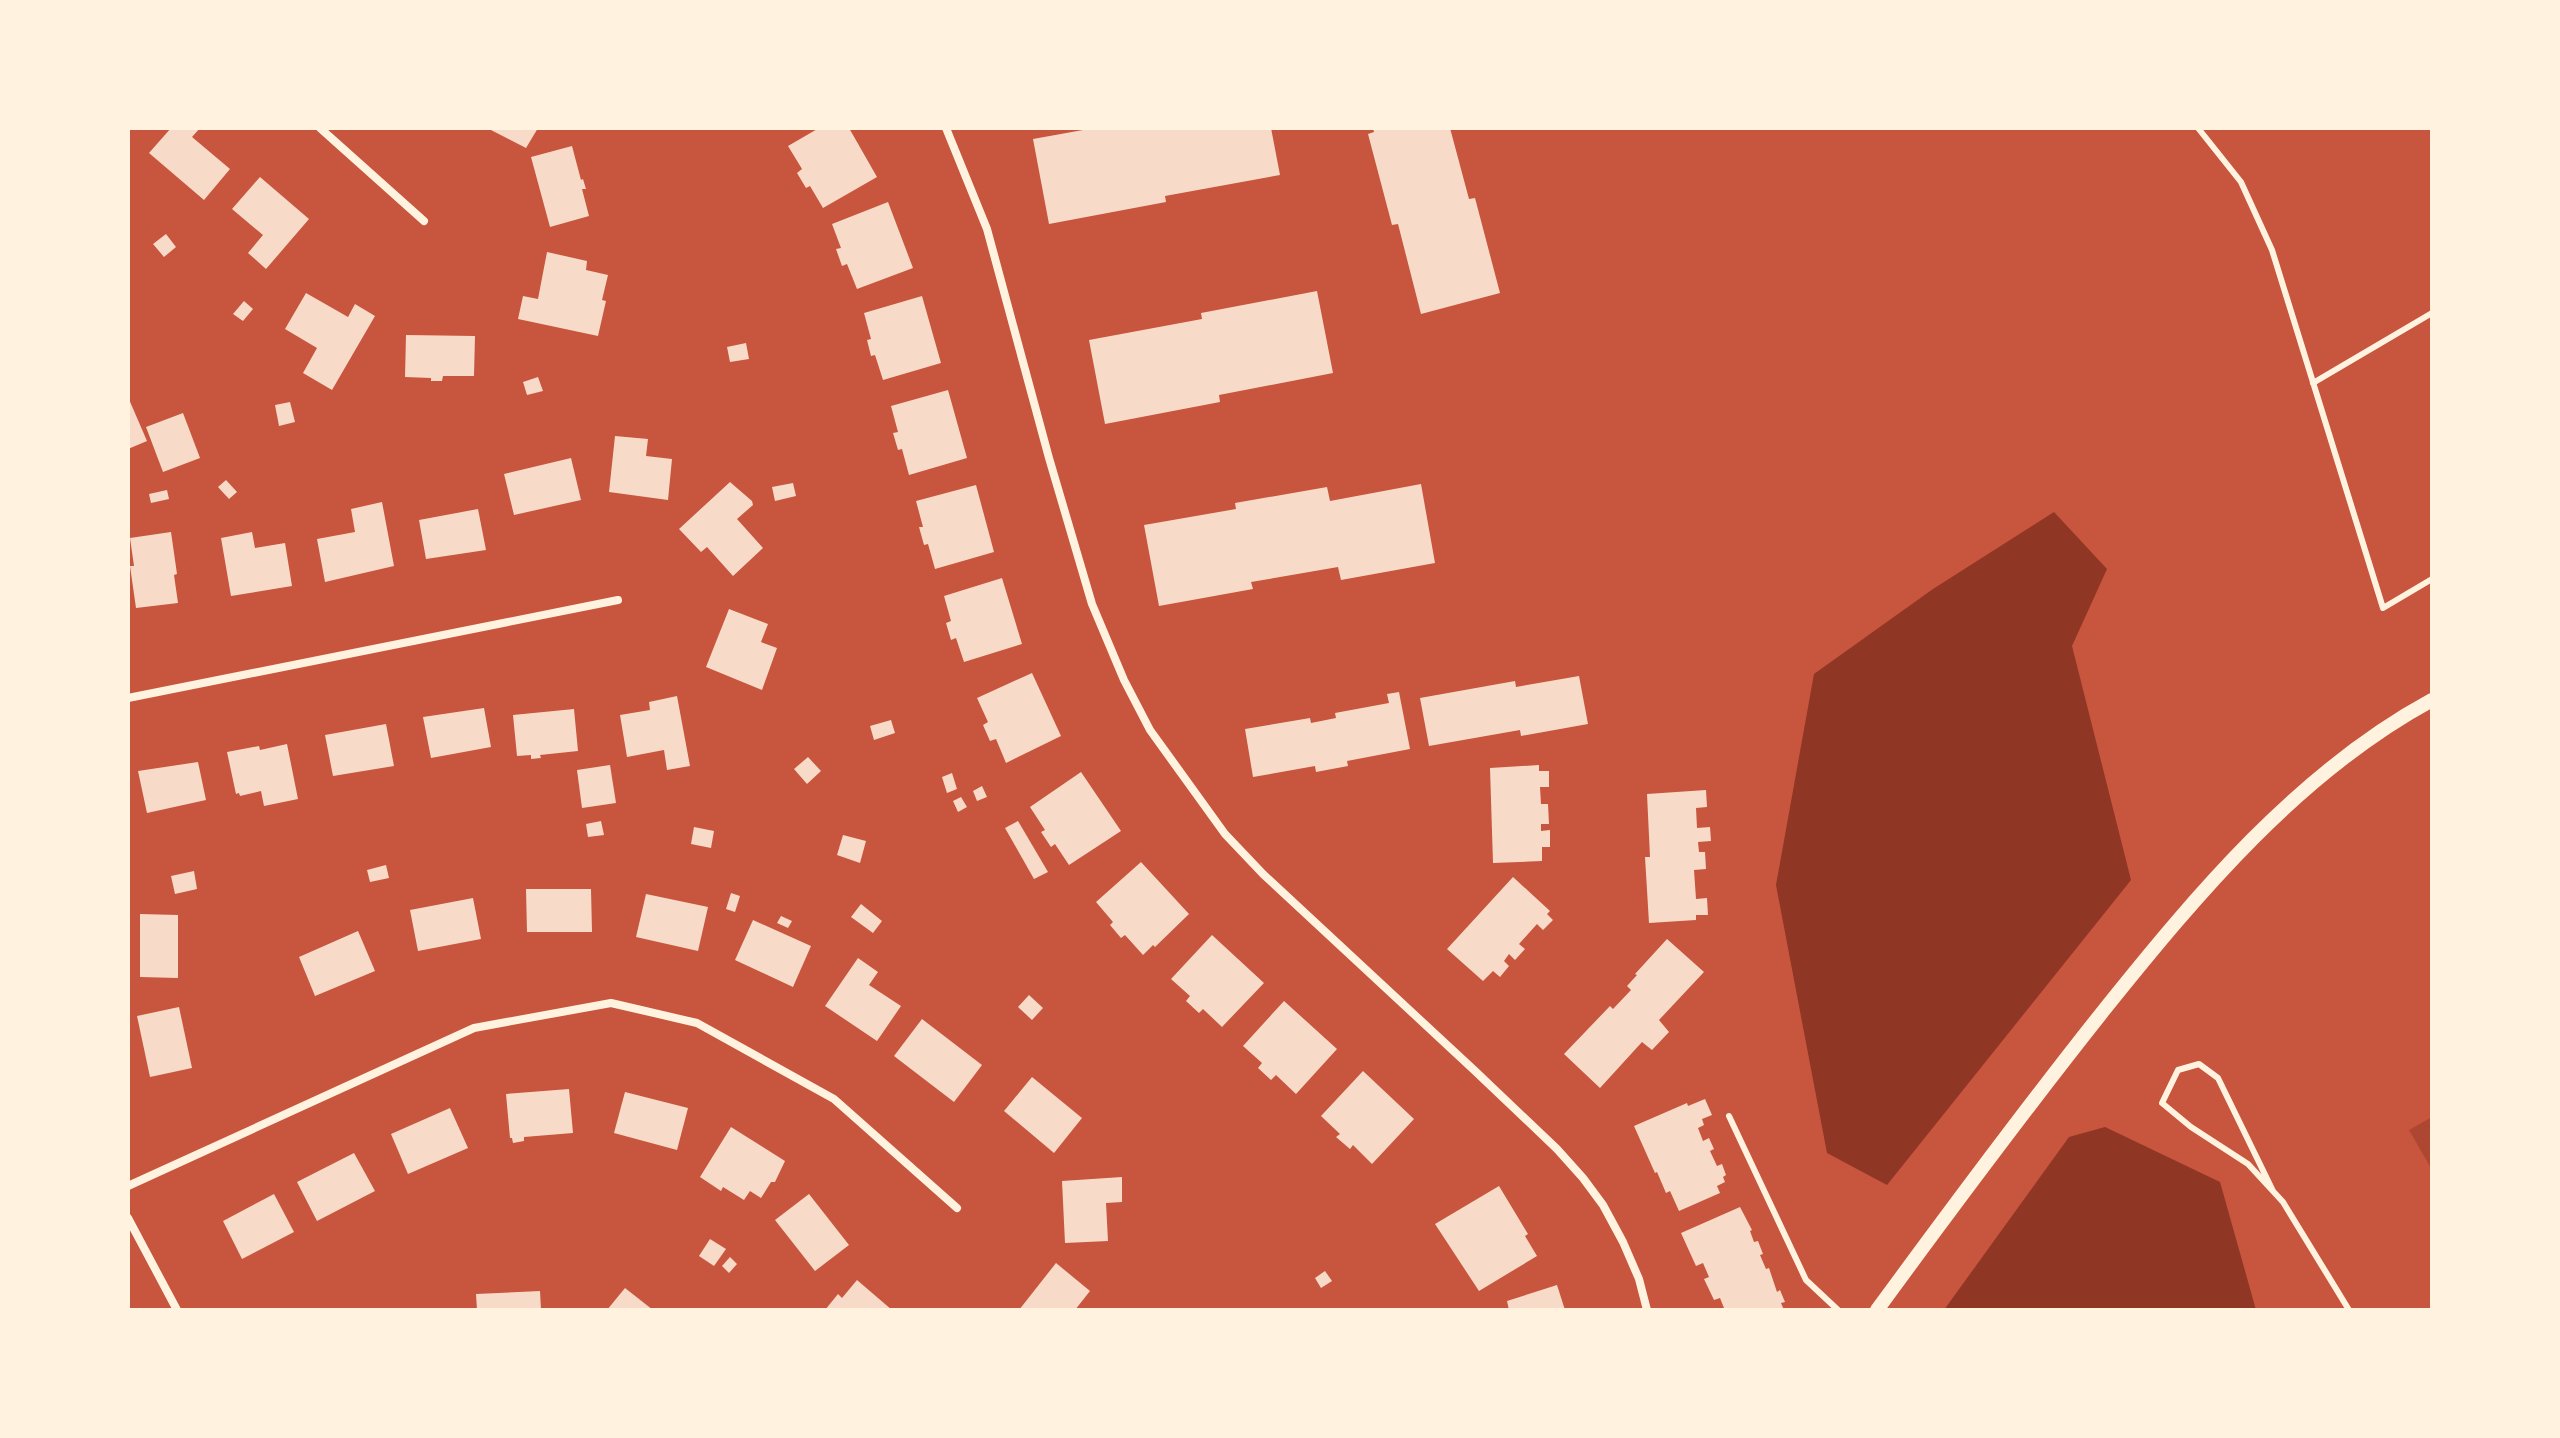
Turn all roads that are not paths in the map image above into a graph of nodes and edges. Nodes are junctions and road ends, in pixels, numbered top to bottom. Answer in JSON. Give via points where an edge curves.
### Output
{"nodes":[{"id":1,"x":320,"y":128,"type":"edge"},
{"id":2,"x":946,"y":128,"type":"edge"},
{"id":3,"x":2198,"y":128,"type":"edge"},
{"id":4,"x":424,"y":221,"type":"dead end"},
{"id":5,"x":2432,"y":313,"type":"edge"},
{"id":6,"x":2313,"y":383,"type":"junction"},
{"id":7,"x":2432,"y":579,"type":"edge"},
{"id":8,"x":618,"y":600,"type":"dead end"},
{"id":9,"x":128,"y":698,"type":"edge"},
{"id":10,"x":2432,"y":700,"type":"edge"},
{"id":11,"x":1729,"y":1116,"type":"dead end"},
{"id":12,"x":128,"y":1186,"type":"edge"},
{"id":13,"x":2273,"y":1191,"type":"junction"},
{"id":14,"x":957,"y":1208,"type":"dead end"},
{"id":15,"x":128,"y":1218,"type":"edge"},
{"id":16,"x":177,"y":1310,"type":"edge"},
{"id":17,"x":1647,"y":1310,"type":"edge"},
{"id":18,"x":1838,"y":1310,"type":"edge"},
{"id":19,"x":1877,"y":1310,"type":"edge"},
{"id":20,"x":2349,"y":1310,"type":"edge"}],
"edges":[{"from":1,"to":4,"type":"street"},
{"from":2,"to":17,"type":"street","via":[[987,229],[1092,604],[1150,730],[1225,834],[1263,874],[1583,1178],[1623,1242]]},
{"from":3,"to":6,"type":"lane","via":[[2241,182],[2260,223]]},
{"from":5,"to":6,"type":"lane"},
{"from":6,"to":7,"type":"lane","via":[[2383,608]]},
{"from":8,"to":9,"type":"street"},
{"from":10,"to":19,"type":"street","via":[[2318,779],[2198,897],[2073,1049]]},
{"from":11,"to":18,"type":"lane","via":[[1806,1280]]},
{"from":12,"to":14,"type":"street","via":[[474,1028],[611,1003],[697,1023],[834,1099]]},
{"from":13,"to":13,"type":"lane","via":[[2248,1164],[2162,1103],[2178,1070],[2199,1064],[2218,1078]]},
{"from":13,"to":20,"type":"lane"},
{"from":15,"to":16,"type":"street"}]}
